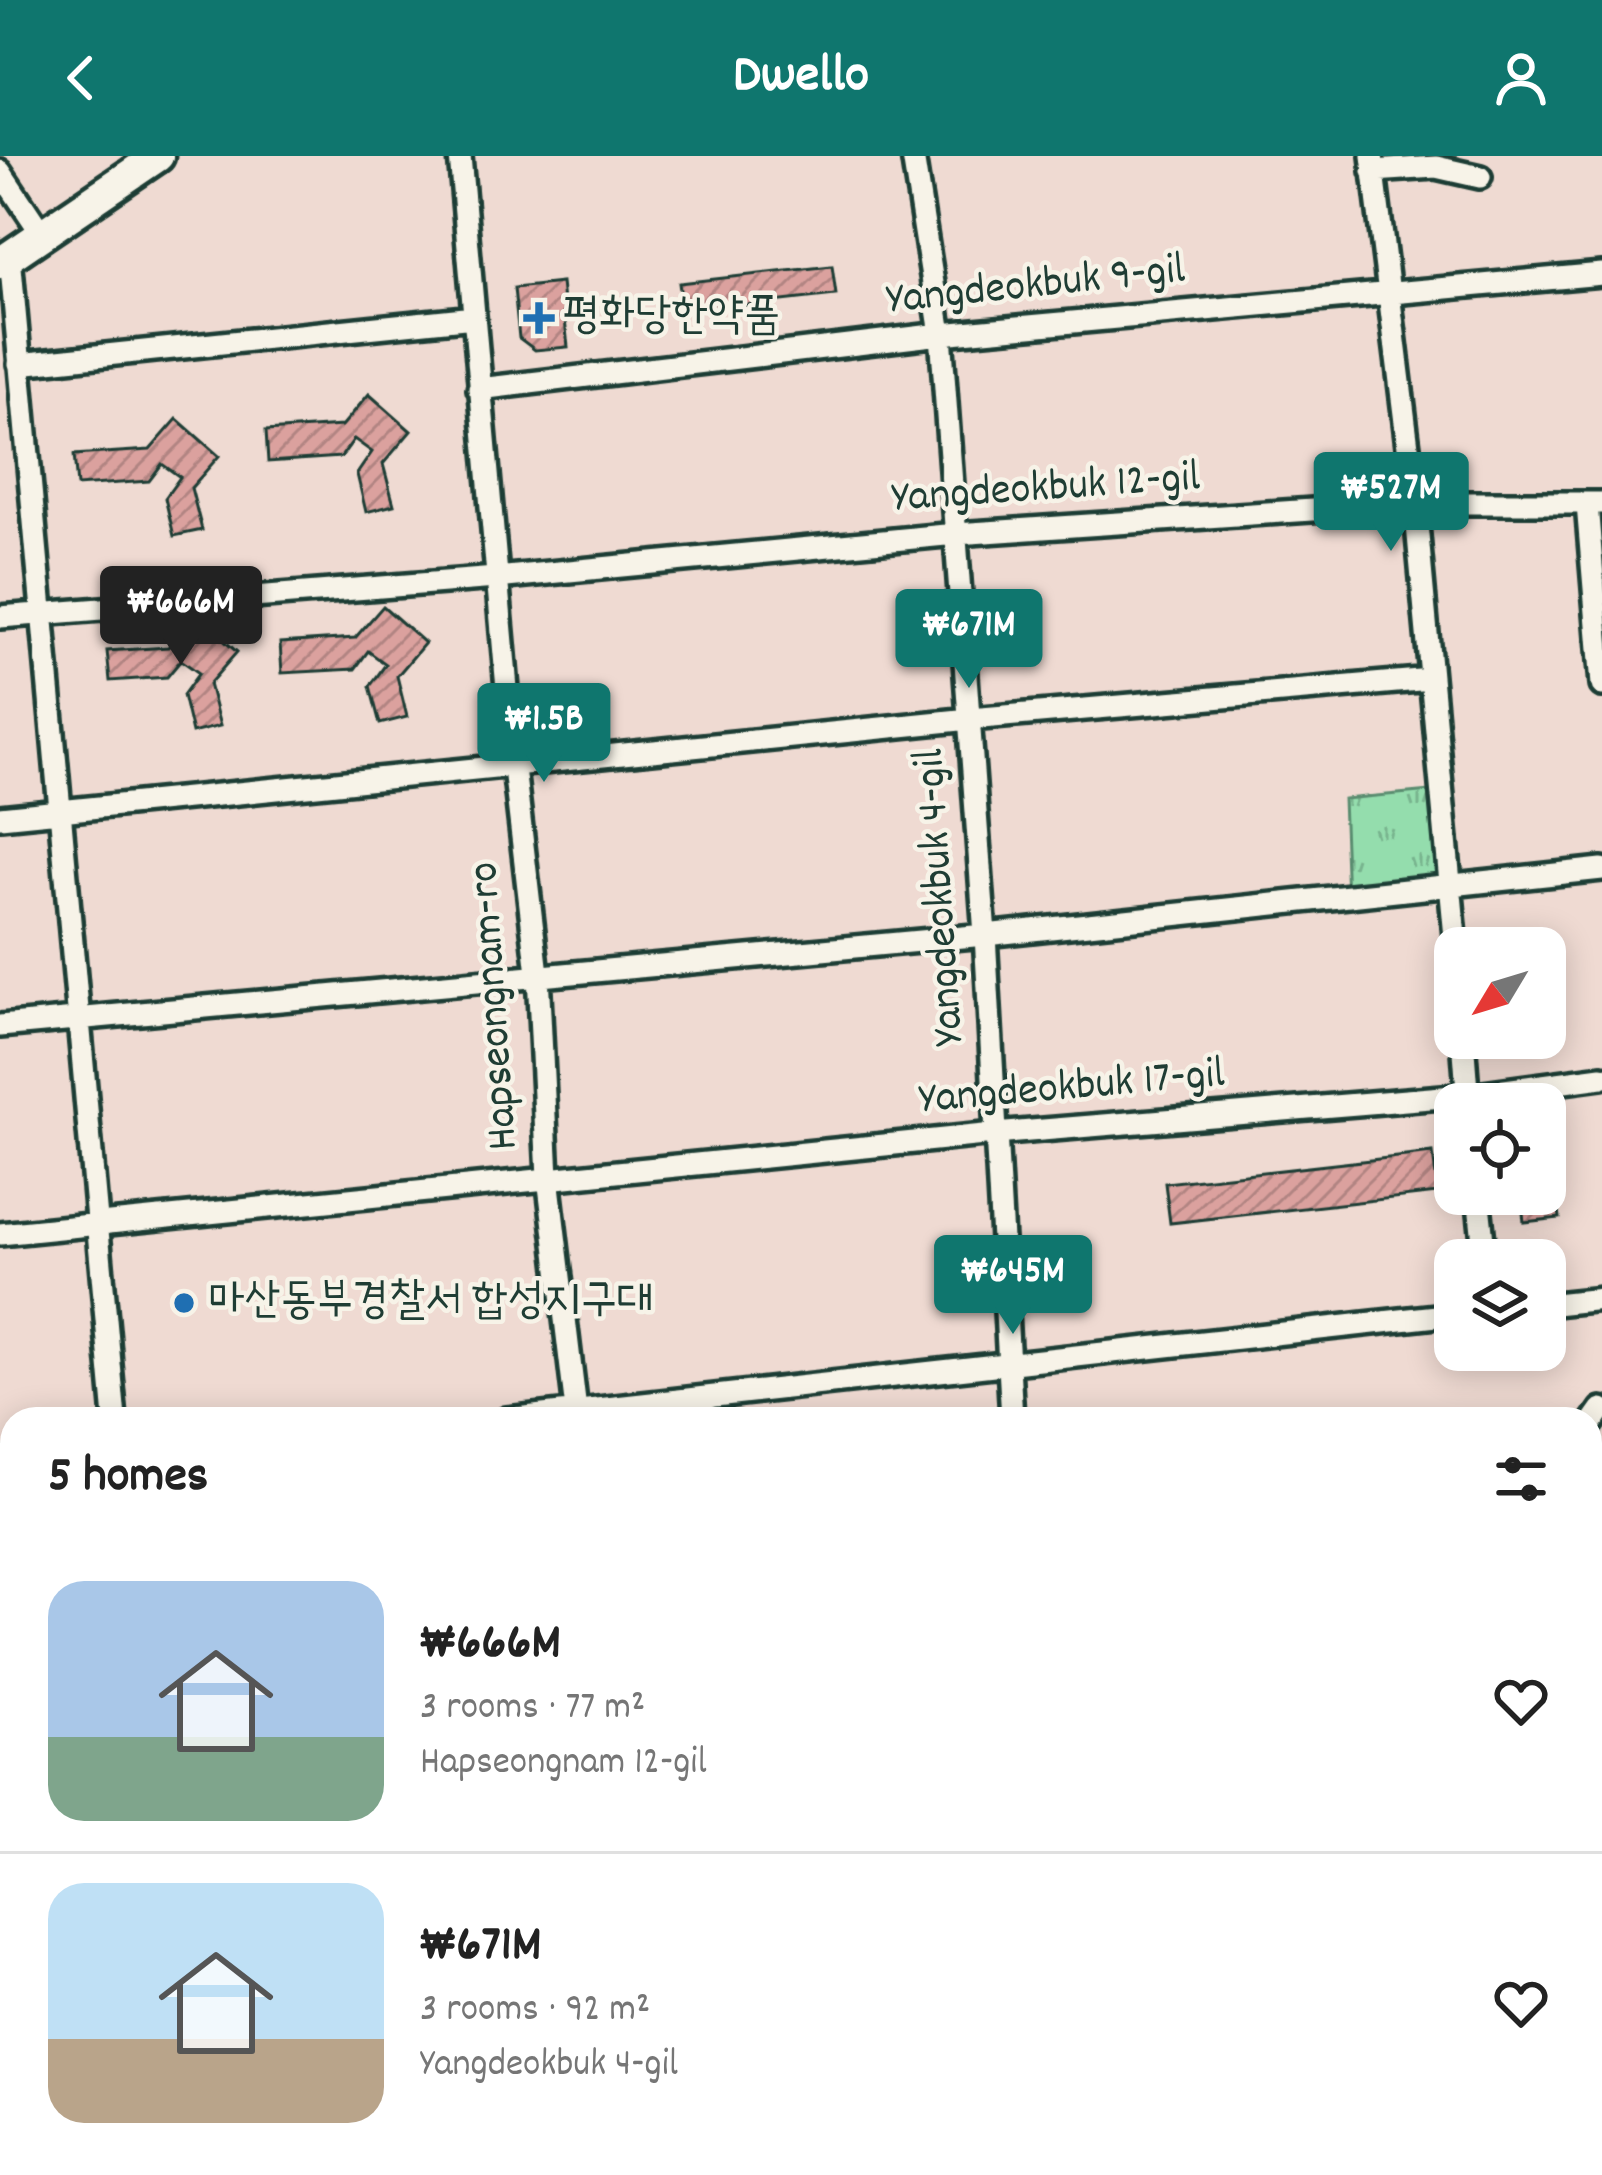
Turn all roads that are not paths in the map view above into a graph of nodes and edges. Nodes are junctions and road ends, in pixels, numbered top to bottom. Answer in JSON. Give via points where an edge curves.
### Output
{"nodes":[{"id":1,"x":158,"y":156,"type":"edge"},
{"id":2,"x":460,"y":156,"type":"edge"},
{"id":3,"x":913,"y":156,"type":"edge"},
{"id":4,"x":1373,"y":164,"type":"edge"},
{"id":5,"x":0,"y":171,"type":"edge"},
{"id":6,"x":1480,"y":177,"type":"dead end"},
{"id":7,"x":42,"y":234,"type":"junction"},
{"id":8,"x":5,"y":259,"type":"edge"},
{"id":9,"x":1602,"y":274,"type":"edge"},
{"id":10,"x":1388,"y":294,"type":"junction"},
{"id":11,"x":474,"y":317,"type":"junction"},
{"id":12,"x":941,"y":334,"type":"junction"},
{"id":13,"x":19,"y":364,"type":"junction"},
{"id":14,"x":479,"y":389,"type":"junction"},
{"id":15,"x":1415,"y":503,"type":"junction"},
{"id":16,"x":1594,"y":504,"type":"edge"},
{"id":17,"x":956,"y":534,"type":"junction"},
{"id":18,"x":496,"y":578,"type":"junction"},
{"id":19,"x":40,"y":612,"type":"junction"},
{"id":20,"x":0,"y":617,"type":"edge"},
{"id":21,"x":1431,"y":679,"type":"junction"},
{"id":22,"x":1602,"y":685,"type":"edge"},
{"id":23,"x":970,"y":719,"type":"junction"},
{"id":24,"x":514,"y":768,"type":"junction"},
{"id":25,"x":59,"y":812,"type":"junction"},
{"id":26,"x":0,"y":817,"type":"edge"},
{"id":27,"x":1602,"y":869,"type":"edge"},
{"id":28,"x":1451,"y":887,"type":"junction"},
{"id":29,"x":1454,"y":927,"type":"edge"},
{"id":30,"x":985,"y":935,"type":"junction"},
{"id":31,"x":538,"y":974,"type":"junction"},
{"id":32,"x":77,"y":1019,"type":"junction"},
{"id":33,"x":0,"y":1026,"type":"edge"},
{"id":34,"x":1602,"y":1077,"type":"edge"},
{"id":35,"x":1565,"y":1083,"type":"edge"},
{"id":36,"x":1434,"y":1102,"type":"edge"},
{"id":37,"x":994,"y":1134,"type":"junction"},
{"id":38,"x":548,"y":1177,"type":"junction"},
{"id":39,"x":98,"y":1226,"type":"junction"},
{"id":40,"x":0,"y":1234,"type":"edge"},
{"id":41,"x":1602,"y":1298,"type":"edge"},
{"id":42,"x":1566,"y":1302,"type":"edge"},
{"id":43,"x":1434,"y":1316,"type":"edge"},
{"id":44,"x":1007,"y":1366,"type":"junction"},
{"id":45,"x":114,"y":1407,"type":"edge"},
{"id":46,"x":576,"y":1407,"type":"edge"},
{"id":47,"x":654,"y":1407,"type":"edge"},
{"id":48,"x":1011,"y":1407,"type":"edge"}],
"edges":[{"from":1,"to":7,"type":"main road"},
{"from":2,"to":11,"type":"street","name":"Hapseongnam-ro"},
{"from":3,"to":12,"type":"street","name":"Yangdeokbuk 4-gil"},
{"from":4,"to":6,"type":"street"},
{"from":4,"to":10,"type":"street"},
{"from":5,"to":7,"type":"street"},
{"from":7,"to":8,"type":"main road"},
{"from":8,"to":13,"type":"street"},
{"from":9,"to":10,"type":"street","name":"Yangdeokbuk 9-gil"},
{"from":10,"to":12,"type":"street","name":"Yangdeokbuk 9-gil"},
{"from":10,"to":15,"type":"street"},
{"from":11,"to":13,"type":"street"},
{"from":11,"to":14,"type":"street","name":"Hapseongnam-ro"},
{"from":12,"to":14,"type":"street","name":"Yangdeokbuk 9-gil"},
{"from":12,"to":17,"type":"street","name":"Yangdeokbuk 4-gil"},
{"from":13,"to":19,"type":"street"},
{"from":14,"to":18,"type":"street","name":"Hapseongnam-ro"},
{"from":15,"to":16,"type":"street","name":"Yangdeokbuk 12-gil"},
{"from":15,"to":17,"type":"street","name":"Yangdeokbuk 12-gil"},
{"from":15,"to":21,"type":"street"},
{"from":16,"to":22,"type":"street"},
{"from":17,"to":18,"type":"street","name":"Yangdeokbuk 12-gil"},
{"from":17,"to":23,"type":"street","name":"Yangdeokbuk 4-gil"},
{"from":18,"to":19,"type":"street","name":"Yangdeokbuk 12-gil"},
{"from":18,"to":24,"type":"street","name":"Hapseongnam-ro"},
{"from":19,"to":20,"type":"street","name":"Yangdeokbuk 12-gil"},
{"from":19,"to":25,"type":"street"},
{"from":21,"to":23,"type":"street"},
{"from":21,"to":28,"type":"street"},
{"from":23,"to":24,"type":"street"},
{"from":23,"to":30,"type":"street","name":"Yangdeokbuk 4-gil"},
{"from":24,"to":25,"type":"street"},
{"from":24,"to":31,"type":"street","name":"Hapseongnam-ro"},
{"from":25,"to":26,"type":"street"},
{"from":25,"to":32,"type":"street"},
{"from":27,"to":28,"type":"street"},
{"from":28,"to":29,"type":"street"},
{"from":28,"to":30,"type":"street"},
{"from":30,"to":31,"type":"street"},
{"from":30,"to":37,"type":"street","name":"Yangdeokbuk 4-gil"},
{"from":31,"to":32,"type":"street"},
{"from":31,"to":38,"type":"street","name":"Hapseongnam-ro"},
{"from":32,"to":33,"type":"street"},
{"from":32,"to":39,"type":"street"},
{"from":34,"to":35,"type":"street","name":"Yangdeokbuk 17-gil"},
{"from":36,"to":37,"type":"street","name":"Yangdeokbuk 17-gil"},
{"from":37,"to":38,"type":"street","name":"Yangdeokbuk 17-gil"},
{"from":37,"to":44,"type":"street","name":"Yangdeokbuk 4-gil"},
{"from":38,"to":39,"type":"street","name":"Yangdeokbuk 17-gil"},
{"from":38,"to":46,"type":"street","name":"Hapseongnam-ro"},
{"from":39,"to":40,"type":"street","name":"Yangdeokbuk 17-gil"},
{"from":39,"to":45,"type":"street"},
{"from":41,"to":42,"type":"street"},
{"from":43,"to":44,"type":"street"},
{"from":44,"to":47,"type":"street"},
{"from":44,"to":48,"type":"street","name":"Yangdeokbuk 4-gil"}]}
